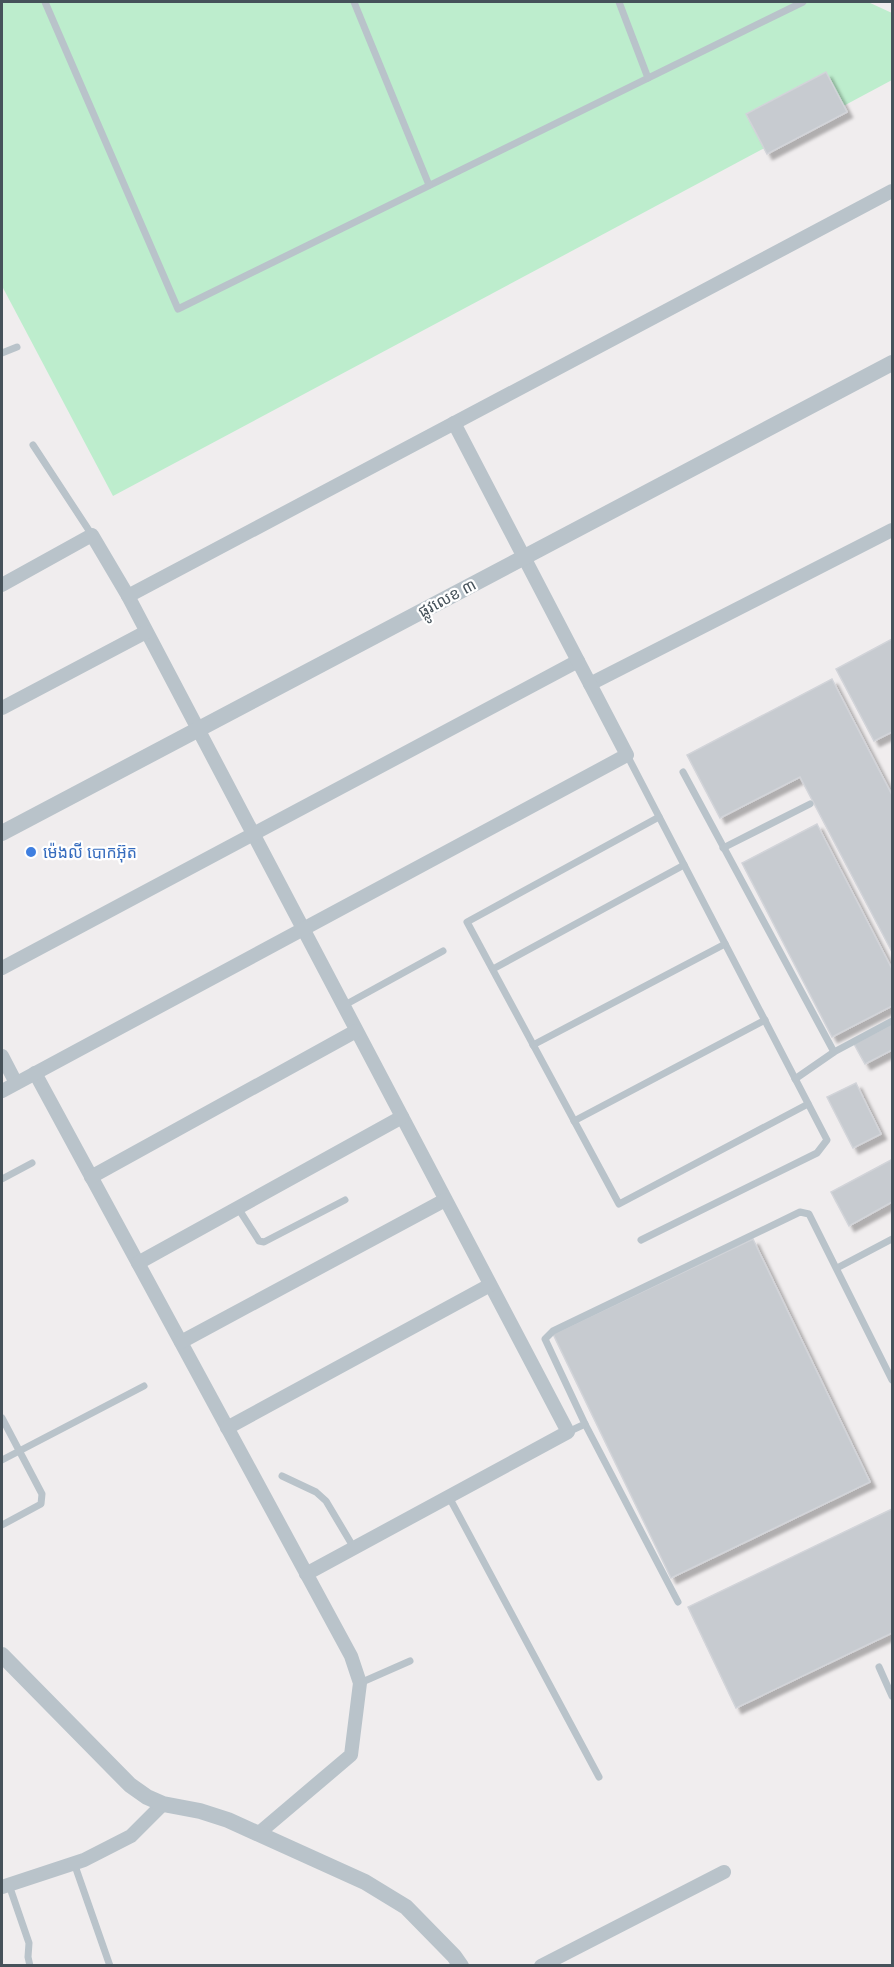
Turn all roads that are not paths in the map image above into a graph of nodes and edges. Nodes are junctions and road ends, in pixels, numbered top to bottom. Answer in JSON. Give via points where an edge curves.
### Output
{"nodes":[{"id":1,"x":45,"y":2,"type":"edge"},
{"id":2,"x":354,"y":2,"type":"edge"},
{"id":3,"x":619,"y":2,"type":"edge"},
{"id":4,"x":803,"y":2,"type":"edge"},
{"id":5,"x":648,"y":78,"type":"junction"},
{"id":6,"x":429,"y":185,"type":"junction"},
{"id":7,"x":892,"y":191,"type":"edge"},
{"id":8,"x":17,"y":346,"type":"dead end"},
{"id":9,"x":2,"y":354,"type":"edge"},
{"id":10,"x":892,"y":363,"type":"edge"},
{"id":11,"x":454,"y":423,"type":"junction"},
{"id":12,"x":33,"y":445,"type":"dead end"},
{"id":13,"x":892,"y":530,"type":"edge"},
{"id":14,"x":92,"y":536,"type":"junction"},
{"id":15,"x":524,"y":557,"type":"junction"},
{"id":16,"x":2,"y":585,"type":"edge"},
{"id":17,"x":128,"y":596,"type":"junction"},
{"id":18,"x":146,"y":632,"type":"junction"},
{"id":19,"x":578,"y":661,"type":"junction"},
{"id":20,"x":590,"y":684,"type":"junction"},
{"id":21,"x":2,"y":708,"type":"edge"},
{"id":22,"x":198,"y":730,"type":"junction"},
{"id":23,"x":627,"y":755,"type":"junction"},
{"id":24,"x":683,"y":772,"type":"dead end"},
{"id":25,"x":810,"y":804,"type":"dead end"},
{"id":26,"x":659,"y":817,"type":"junction"},
{"id":27,"x":2,"y":833,"type":"edge"},
{"id":28,"x":253,"y":834,"type":"junction"},
{"id":29,"x":723,"y":848,"type":"junction"},
{"id":30,"x":684,"y":866,"type":"junction"},
{"id":31,"x":304,"y":930,"type":"junction"},
{"id":32,"x":725,"y":944,"type":"junction"},
{"id":33,"x":443,"y":951,"type":"dead end"},
{"id":34,"x":2,"y":968,"type":"edge"},
{"id":35,"x":493,"y":969,"type":"junction"},
{"id":36,"x":343,"y":1006,"type":"junction"},
{"id":37,"x":765,"y":1020,"type":"junction"},
{"id":38,"x":892,"y":1021,"type":"edge"},
{"id":39,"x":356,"y":1031,"type":"junction"},
{"id":40,"x":533,"y":1045,"type":"junction"},
{"id":41,"x":834,"y":1052,"type":"junction"},
{"id":42,"x":2,"y":1056,"type":"edge"},
{"id":43,"x":35,"y":1073,"type":"junction"},
{"id":44,"x":795,"y":1079,"type":"junction"},
{"id":45,"x":16,"y":1083,"type":"junction"},
{"id":46,"x":2,"y":1091,"type":"edge"},
{"id":47,"x":808,"y":1104,"type":"junction"},
{"id":48,"x":402,"y":1117,"type":"junction"},
{"id":49,"x":574,"y":1121,"type":"junction"},
{"id":50,"x":32,"y":1162,"type":"dead end"},
{"id":51,"x":92,"y":1177,"type":"junction"},
{"id":52,"x":2,"y":1179,"type":"edge"},
{"id":53,"x":345,"y":1200,"type":"dead end"},
{"id":54,"x":445,"y":1200,"type":"junction"},
{"id":55,"x":238,"y":1208,"type":"junction"},
{"id":56,"x":641,"y":1239,"type":"dead end"},
{"id":57,"x":892,"y":1239,"type":"edge"},
{"id":58,"x":138,"y":1263,"type":"junction"},
{"id":59,"x":837,"y":1268,"type":"junction"},
{"id":60,"x":490,"y":1285,"type":"junction"},
{"id":61,"x":181,"y":1342,"type":"junction"},
{"id":62,"x":892,"y":1380,"type":"edge"},
{"id":63,"x":144,"y":1386,"type":"dead end"},
{"id":64,"x":2,"y":1418,"type":"edge"},
{"id":65,"x":585,"y":1424,"type":"junction"},
{"id":66,"x":227,"y":1428,"type":"junction"},
{"id":67,"x":568,"y":1432,"type":"junction"},
{"id":68,"x":19,"y":1450,"type":"junction"},
{"id":69,"x":2,"y":1460,"type":"edge"},
{"id":70,"x":282,"y":1476,"type":"dead end"},
{"id":71,"x":449,"y":1497,"type":"junction"},
{"id":72,"x":2,"y":1525,"type":"edge"},
{"id":73,"x":354,"y":1548,"type":"junction"},
{"id":74,"x":306,"y":1574,"type":"junction"},
{"id":75,"x":678,"y":1602,"type":"dead end"},
{"id":76,"x":2,"y":1655,"type":"edge"},
{"id":77,"x":410,"y":1660,"type":"dead end"},
{"id":78,"x":879,"y":1667,"type":"dead end"},
{"id":79,"x":360,"y":1683,"type":"junction"},
{"id":80,"x":892,"y":1696,"type":"edge"},
{"id":81,"x":599,"y":1777,"type":"dead end"},
{"id":82,"x":163,"y":1804,"type":"junction"},
{"id":83,"x":259,"y":1833,"type":"junction"},
{"id":84,"x":74,"y":1863,"type":"junction"},
{"id":85,"x":724,"y":1872,"type":"dead end"},
{"id":86,"x":5,"y":1886,"type":"edge"},
{"id":87,"x":30,"y":1965,"type":"edge"},
{"id":88,"x":110,"y":1965,"type":"edge"},
{"id":89,"x":461,"y":1965,"type":"edge"},
{"id":90,"x":541,"y":1965,"type":"edge"}],
"edges":[{"from":1,"to":6,"type":"lane","via":[[178,309]]},
{"from":2,"to":6,"type":"lane"},
{"from":3,"to":5,"type":"lane"},
{"from":4,"to":5,"type":"lane"},
{"from":5,"to":6,"type":"lane"},
{"from":7,"to":11,"type":"street"},
{"from":8,"to":9,"type":"lane"},
{"from":10,"to":15,"type":"street","name":"ផ្លូវលេខ ៣"},
{"from":11,"to":15,"type":"street"},
{"from":11,"to":17,"type":"street"},
{"from":12,"to":14,"type":"lane"},
{"from":13,"to":20,"type":"street"},
{"from":14,"to":16,"type":"street"},
{"from":14,"to":17,"type":"street"},
{"from":15,"to":19,"type":"street"},
{"from":15,"to":22,"type":"street","name":"ផ្លូវលេខ ៣"},
{"from":17,"to":18,"type":"street"},
{"from":18,"to":21,"type":"street"},
{"from":18,"to":22,"type":"street"},
{"from":19,"to":20,"type":"street"},
{"from":19,"to":28,"type":"street"},
{"from":20,"to":23,"type":"street"},
{"from":22,"to":27,"type":"street","name":"ផ្លូវលេខ ៣"},
{"from":22,"to":28,"type":"street"},
{"from":23,"to":26,"type":"lane"},
{"from":23,"to":31,"type":"street"},
{"from":24,"to":29,"type":"lane"},
{"from":25,"to":29,"type":"lane"},
{"from":26,"to":30,"type":"lane"},
{"from":26,"to":35,"type":"lane","via":[[467,922]]},
{"from":28,"to":31,"type":"street"},
{"from":28,"to":34,"type":"street"},
{"from":29,"to":41,"type":"lane"},
{"from":30,"to":32,"type":"lane"},
{"from":30,"to":35,"type":"lane"},
{"from":31,"to":36,"type":"street"},
{"from":31,"to":43,"type":"street"},
{"from":32,"to":37,"type":"lane"},
{"from":32,"to":40,"type":"lane"},
{"from":33,"to":36,"type":"lane"},
{"from":35,"to":40,"type":"lane"},
{"from":36,"to":39,"type":"street"},
{"from":37,"to":44,"type":"lane"},
{"from":37,"to":49,"type":"lane"},
{"from":38,"to":41,"type":"lane"},
{"from":39,"to":48,"type":"street"},
{"from":39,"to":51,"type":"street"},
{"from":40,"to":49,"type":"lane"},
{"from":41,"to":44,"type":"lane"},
{"from":42,"to":45,"type":"street"},
{"from":43,"to":45,"type":"street"},
{"from":43,"to":51,"type":"street"},
{"from":44,"to":47,"type":"lane"},
{"from":45,"to":46,"type":"street"},
{"from":47,"to":49,"type":"lane","via":[[619,1204]]},
{"from":47,"to":56,"type":"lane","via":[[827,1140],[817,1153]]},
{"from":48,"to":54,"type":"street"},
{"from":48,"to":55,"type":"street"},
{"from":50,"to":52,"type":"lane"},
{"from":51,"to":58,"type":"street"},
{"from":53,"to":55,"type":"lane","via":[[264,1242]]},
{"from":54,"to":60,"type":"street"},
{"from":54,"to":61,"type":"street"},
{"from":55,"to":58,"type":"street"},
{"from":57,"to":59,"type":"lane"},
{"from":58,"to":61,"type":"street"},
{"from":59,"to":62,"type":"lane"},
{"from":59,"to":65,"type":"lane","via":[[809,1215],[800,1212],[553,1331],[545,1339]]},
{"from":60,"to":66,"type":"street"},
{"from":60,"to":67,"type":"street"},
{"from":61,"to":66,"type":"street"},
{"from":63,"to":68,"type":"lane"},
{"from":64,"to":68,"type":"lane"},
{"from":65,"to":67,"type":"lane"},
{"from":65,"to":75,"type":"lane"},
{"from":66,"to":74,"type":"street"},
{"from":67,"to":71,"type":"street"},
{"from":68,"to":69,"type":"lane"},
{"from":68,"to":72,"type":"lane","via":[[42,1494],[41,1504]]},
{"from":70,"to":73,"type":"lane","via":[[326,1501]]},
{"from":71,"to":73,"type":"street"},
{"from":71,"to":81,"type":"lane"},
{"from":73,"to":74,"type":"street"},
{"from":74,"to":79,"type":"street","via":[[351,1656]]},
{"from":76,"to":82,"type":"street","via":[[130,1785]]},
{"from":77,"to":79,"type":"lane"},
{"from":78,"to":80,"type":"lane"},
{"from":79,"to":83,"type":"street","via":[[351,1755]]},
{"from":82,"to":83,"type":"street","via":[[200,1811]]},
{"from":82,"to":84,"type":"street","via":[[131,1836]]},
{"from":83,"to":89,"type":"street","via":[[365,1882],[406,1907]]},
{"from":84,"to":86,"type":"street"},
{"from":84,"to":88,"type":"lane"},
{"from":85,"to":90,"type":"street"},
{"from":86,"to":87,"type":"lane","via":[[29,1943]]}]}
